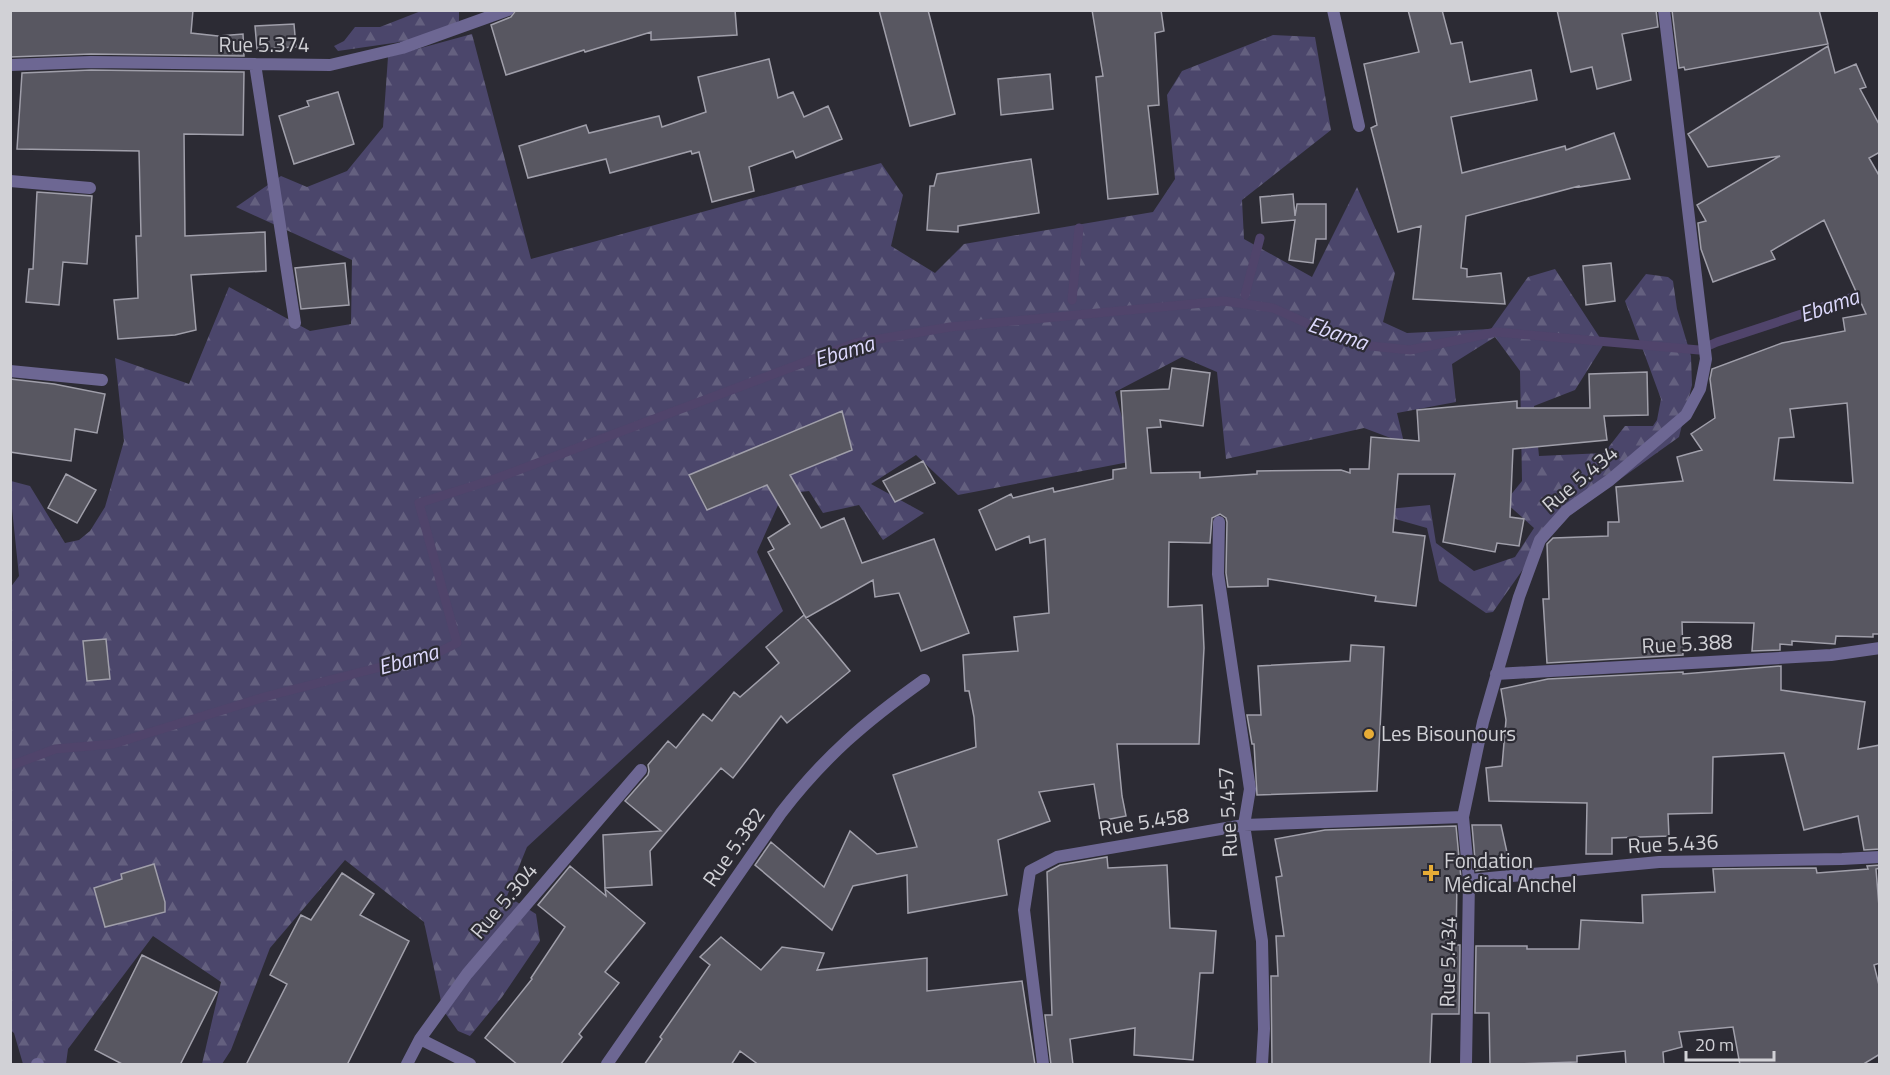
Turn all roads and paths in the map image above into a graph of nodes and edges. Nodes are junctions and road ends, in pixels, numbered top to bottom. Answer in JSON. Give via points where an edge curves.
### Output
{"nodes":[{"id":1,"x":508,"y":10,"type":"edge"},
{"id":2,"x":1332,"y":10,"type":"edge"},
{"id":3,"x":1664,"y":10,"type":"edge"},
{"id":4,"x":255,"y":64,"type":"junction"},
{"id":5,"x":10,"y":65,"type":"edge"},
{"id":6,"x":1359,"y":126,"type":"dead end"},
{"id":7,"x":10,"y":181,"type":"edge"},
{"id":8,"x":90,"y":188,"type":"dead end"},
{"id":9,"x":295,"y":323,"type":"dead end"},
{"id":10,"x":10,"y":371,"type":"edge"},
{"id":11,"x":102,"y":380,"type":"dead end"},
{"id":12,"x":1219,"y":522,"type":"dead end"},
{"id":13,"x":1880,"y":648,"type":"edge"},
{"id":14,"x":1496,"y":674,"type":"junction"},
{"id":15,"x":924,"y":680,"type":"dead end"},
{"id":16,"x":641,"y":770,"type":"dead end"},
{"id":17,"x":1463,"y":817,"type":"junction"},
{"id":18,"x":1244,"y":825,"type":"junction"},
{"id":19,"x":1880,"y":856,"type":"edge"},
{"id":20,"x":1469,"y":880,"type":"junction"},
{"id":21,"x":420,"y":1039,"type":"junction"},
{"id":22,"x":407,"y":1065,"type":"edge"},
{"id":23,"x":470,"y":1065,"type":"edge"},
{"id":24,"x":607,"y":1065,"type":"edge"},
{"id":25,"x":1043,"y":1065,"type":"edge"},
{"id":26,"x":1262,"y":1065,"type":"edge"},
{"id":27,"x":1466,"y":1065,"type":"edge"}],
"edges":[{"from":1,"to":4,"type":"street","name":"Rue 5.374","via":[[402,48],[330,64]]},
{"from":2,"to":6,"type":"street"},
{"from":3,"to":14,"type":"street","name":"Rue 5.434","via":[[1706,359],[1700,389],[1686,415],[1610,480],[1566,511],[1540,540]]},
{"from":4,"to":5,"type":"street","name":"Rue 5.374"},
{"from":4,"to":9,"type":"street"},
{"from":7,"to":8,"type":"street"},
{"from":10,"to":11,"type":"street"},
{"from":12,"to":18,"type":"street","name":"Rue 5.457","via":[[1218,574],[1250,789]]},
{"from":13,"to":14,"type":"street","name":"Rue 5.388","via":[[1832,655]]},
{"from":14,"to":17,"type":"street","name":"Rue 5.434"},
{"from":15,"to":24,"type":"street","name":"Rue 5.382","via":[[850,736],[808,779]]},
{"from":16,"to":21,"type":"street","name":"Rue 5.304","via":[[467,974]]},
{"from":17,"to":18,"type":"street","name":"Rue 5.458"},
{"from":17,"to":20,"type":"street","name":"Rue 5.434"},
{"from":18,"to":25,"type":"street","name":"Rue 5.458","via":[[1057,856],[1030,871],[1024,910]]},
{"from":18,"to":26,"type":"street","name":"Rue 5.457","via":[[1262,940]]},
{"from":19,"to":20,"type":"street","name":"Rue 5.436","via":[[1659,862]]},
{"from":20,"to":27,"type":"street","name":"Rue 5.434"},
{"from":21,"to":22,"type":"street","name":"Rue 5.304"},
{"from":21,"to":23,"type":"street"}]}
